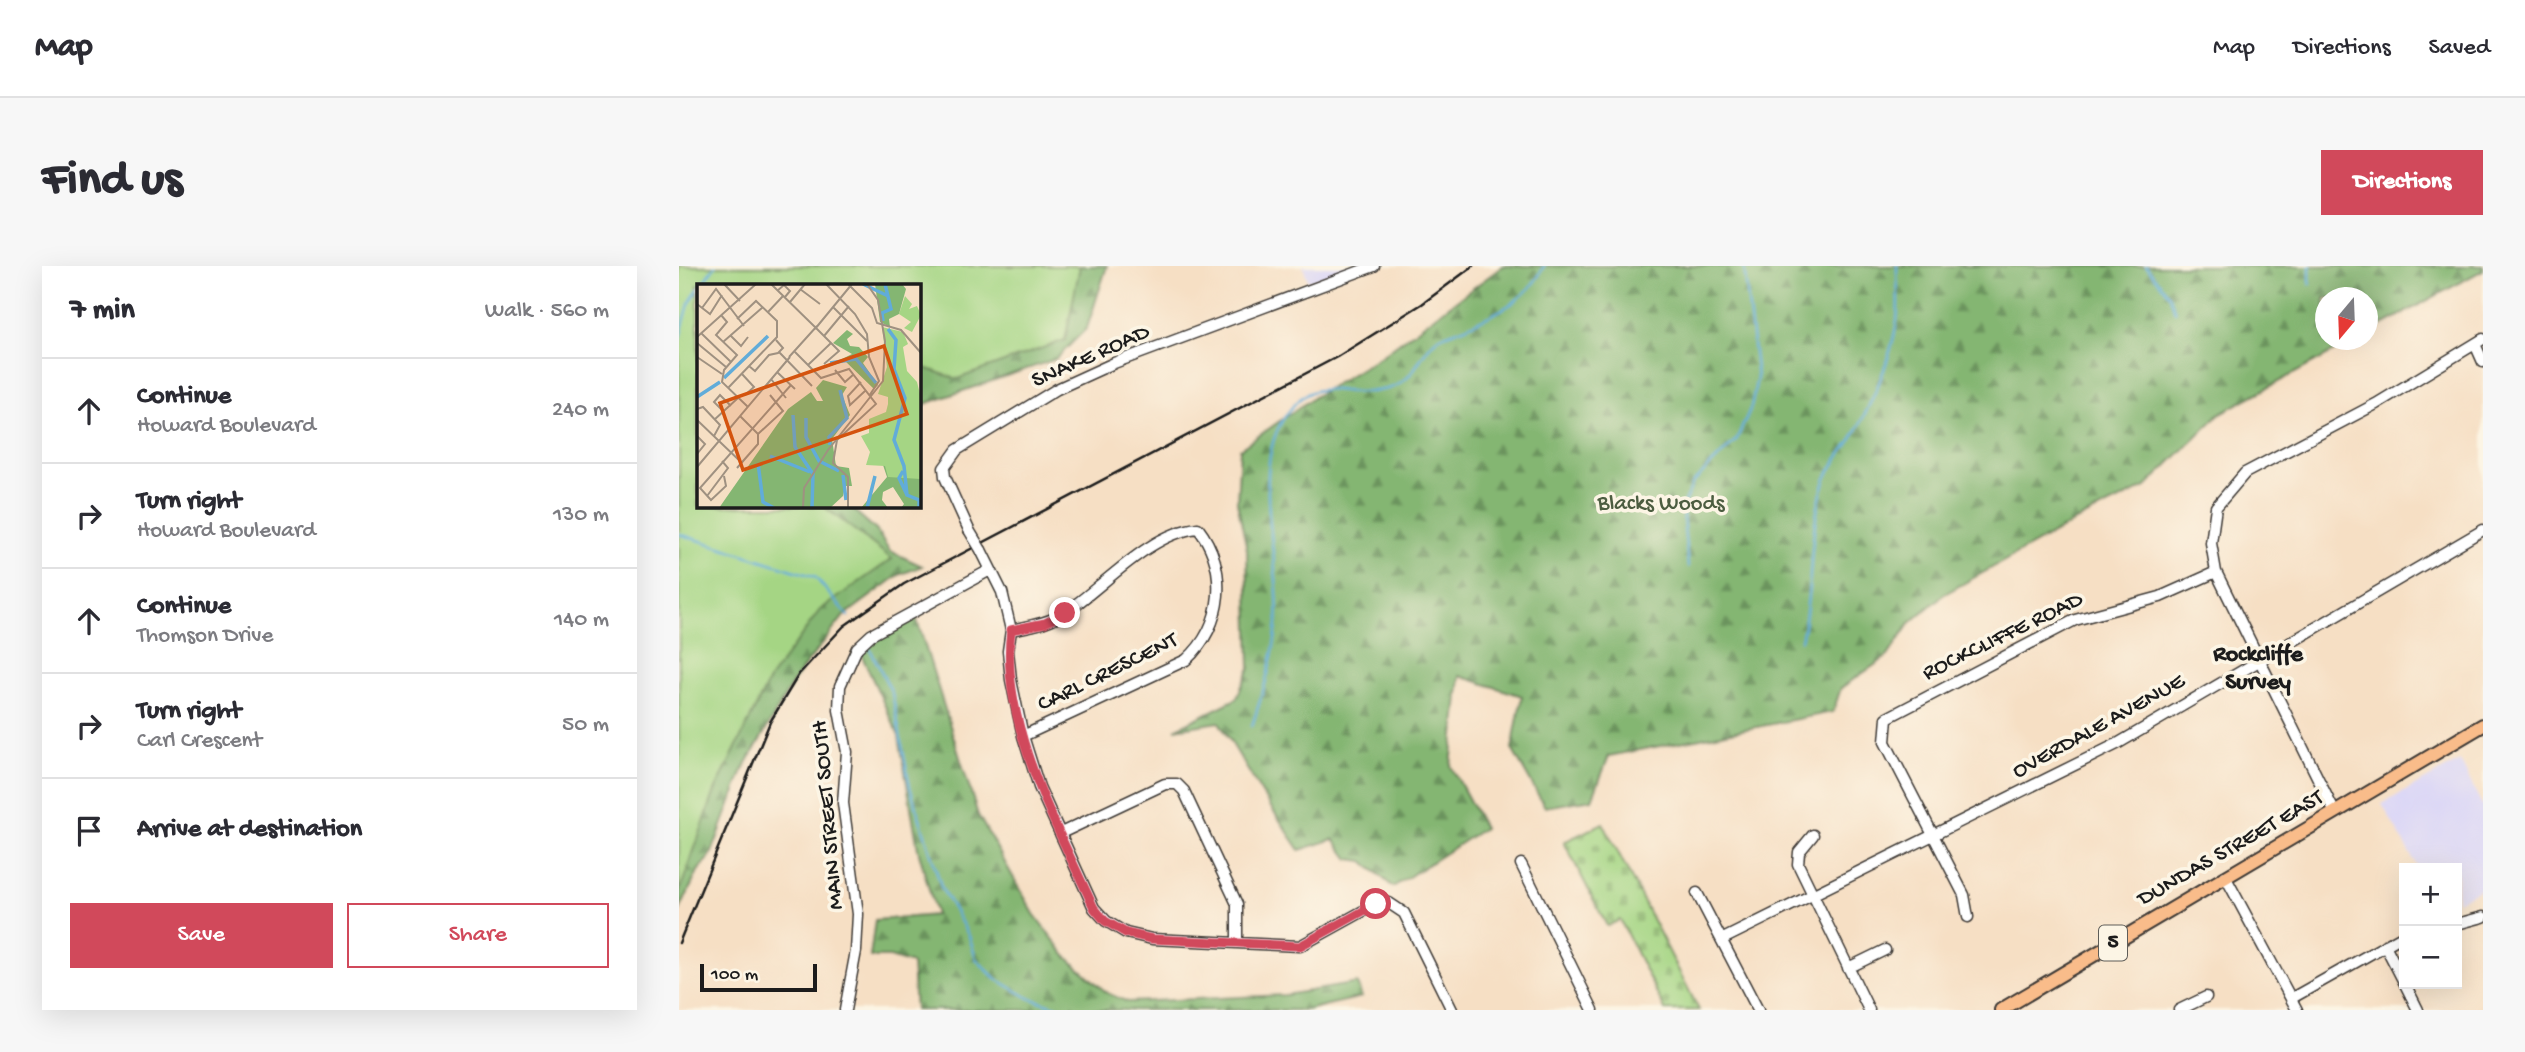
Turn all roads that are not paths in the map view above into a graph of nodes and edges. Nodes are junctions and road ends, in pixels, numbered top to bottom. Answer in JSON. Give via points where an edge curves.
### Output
{"nodes":[{"id":1,"x":1374,"y":266,"type":"edge"},
{"id":2,"x":2479,"y":341,"type":"edge"},
{"id":3,"x":2483,"y":362,"type":"edge"},
{"id":4,"x":2483,"y":530,"type":"edge"},
{"id":5,"x":990,"y":570,"type":"junction"},
{"id":6,"x":2216,"y":572,"type":"junction"},
{"id":7,"x":1011,"y":630,"type":"junction"},
{"id":8,"x":2258,"y":659,"type":"junction"},
{"id":9,"x":2483,"y":726,"type":"edge"},
{"id":10,"x":1023,"y":736,"type":"junction"},
{"id":11,"x":2335,"y":813,"type":"junction"},
{"id":12,"x":1061,"y":834,"type":"junction"},
{"id":13,"x":1814,"y":835,"type":"dead end"},
{"id":14,"x":1933,"y":836,"type":"junction"},
{"id":15,"x":1521,"y":864,"type":"dead end"},
{"id":16,"x":2225,"y":876,"type":"junction"},
{"id":17,"x":1697,"y":893,"type":"dead end"},
{"id":18,"x":1812,"y":894,"type":"junction"},
{"id":19,"x":1968,"y":917,"type":"dead end"},
{"id":20,"x":2482,"y":922,"type":"edge"},
{"id":21,"x":2462,"y":924,"type":"edge"},
{"id":22,"x":2399,"y":937,"type":"edge"},
{"id":23,"x":1723,"y":939,"type":"junction"},
{"id":24,"x":1237,"y":943,"type":"junction"},
{"id":25,"x":2385,"y":945,"type":"junction"},
{"id":26,"x":1885,"y":950,"type":"dead end"},
{"id":27,"x":1848,"y":968,"type":"junction"},
{"id":28,"x":2399,"y":972,"type":"edge"},
{"id":29,"x":2408,"y":989,"type":"edge"},
{"id":30,"x":2206,"y":998,"type":"dead end"},
{"id":31,"x":2292,"y":998,"type":"junction"},
{"id":32,"x":2184,"y":1009,"type":"edge"},
{"id":33,"x":845,"y":1010,"type":"edge"},
{"id":34,"x":1452,"y":1010,"type":"edge"},
{"id":35,"x":1593,"y":1010,"type":"edge"},
{"id":36,"x":1758,"y":1010,"type":"edge"},
{"id":37,"x":1869,"y":1010,"type":"edge"},
{"id":38,"x":2001,"y":1010,"type":"edge"},
{"id":39,"x":2297,"y":1010,"type":"edge"},
{"id":40,"x":2418,"y":1010,"type":"edge"}],
"edges":[{"from":1,"to":5,"type":"street","name":"SNAKE ROAD","bridge":true,"via":[[1057,388],[957,450],[944,468],[947,485]]},
{"from":2,"to":3,"type":"street"},
{"from":2,"to":6,"type":"street","via":[[2376,404],[2245,473],[2216,508],[2211,543]]},
{"from":4,"to":8,"type":"street","name":"OVERDALE AVENUE"},
{"from":5,"to":7,"type":"street","name":"SNAKE ROAD","via":[[1002,592]]},
{"from":5,"to":33,"type":"street","name":"MAIN STREET SOUTH","via":[[871,635],[857,648],[839,686],[846,752],[843,803],[858,914]]},
{"from":6,"to":8,"type":"street"},
{"from":6,"to":14,"type":"street","name":"ROCKCLIFFE ROAD","via":[[2159,597],[2075,620],[1887,718],[1885,742]]},
{"from":7,"to":10,"type":"street","name":"SNAKE ROAD","via":[[1011,680]]},
{"from":7,"to":10,"type":"street","name":"CARL CRESCENT","via":[[1045,623],[1065,613],[1137,556],[1184,530],[1198,528],[1213,549],[1220,576],[1210,628],[1200,647],[1186,660]]},
{"from":8,"to":11,"type":"street"},
{"from":8,"to":14,"type":"street","name":"OVERDALE AVENUE","via":[[2117,744]]},
{"from":9,"to":11,"type":"main road","name":"DUNDAS STREET EAST","number":"5"},
{"from":10,"to":12,"type":"street","name":"SNAKE ROAD","via":[[1039,787]]},
{"from":11,"to":16,"type":"main road","name":"DUNDAS STREET EAST","number":"5"},
{"from":12,"to":24,"type":"street","name":"SNAKE ROAD","via":[[1094,908],[1105,921],[1126,933],[1152,939]]},
{"from":12,"to":24,"type":"street","via":[[1165,784],[1177,784],[1237,904]]},
{"from":13,"to":18,"type":"street","via":[[1797,858]]},
{"from":14,"to":18,"type":"street","name":"OVERDALE AVENUE"},
{"from":14,"to":19,"type":"street","via":[[1964,895]]},
{"from":15,"to":35,"type":"street"},
{"from":16,"to":31,"type":"street"},
{"from":16,"to":38,"type":"main road","name":"DUNDAS STREET EAST","number":"5"},
{"from":17,"to":23,"type":"street"},
{"from":18,"to":23,"type":"street","name":"OVERDALE AVENUE"},
{"from":18,"to":27,"type":"street"},
{"from":20,"to":21,"type":"street"},
{"from":22,"to":25,"type":"street"},
{"from":23,"to":36,"type":"street"},
{"from":24,"to":34,"type":"street","name":"SNAKE ROAD","via":[[1300,946],[1376,904],[1389,903],[1404,912]]},
{"from":25,"to":28,"type":"street"},
{"from":25,"to":31,"type":"street"},
{"from":26,"to":27,"type":"street"},
{"from":27,"to":37,"type":"street"},
{"from":29,"to":40,"type":"street"},
{"from":30,"to":32,"type":"street"},
{"from":31,"to":39,"type":"street"}]}
